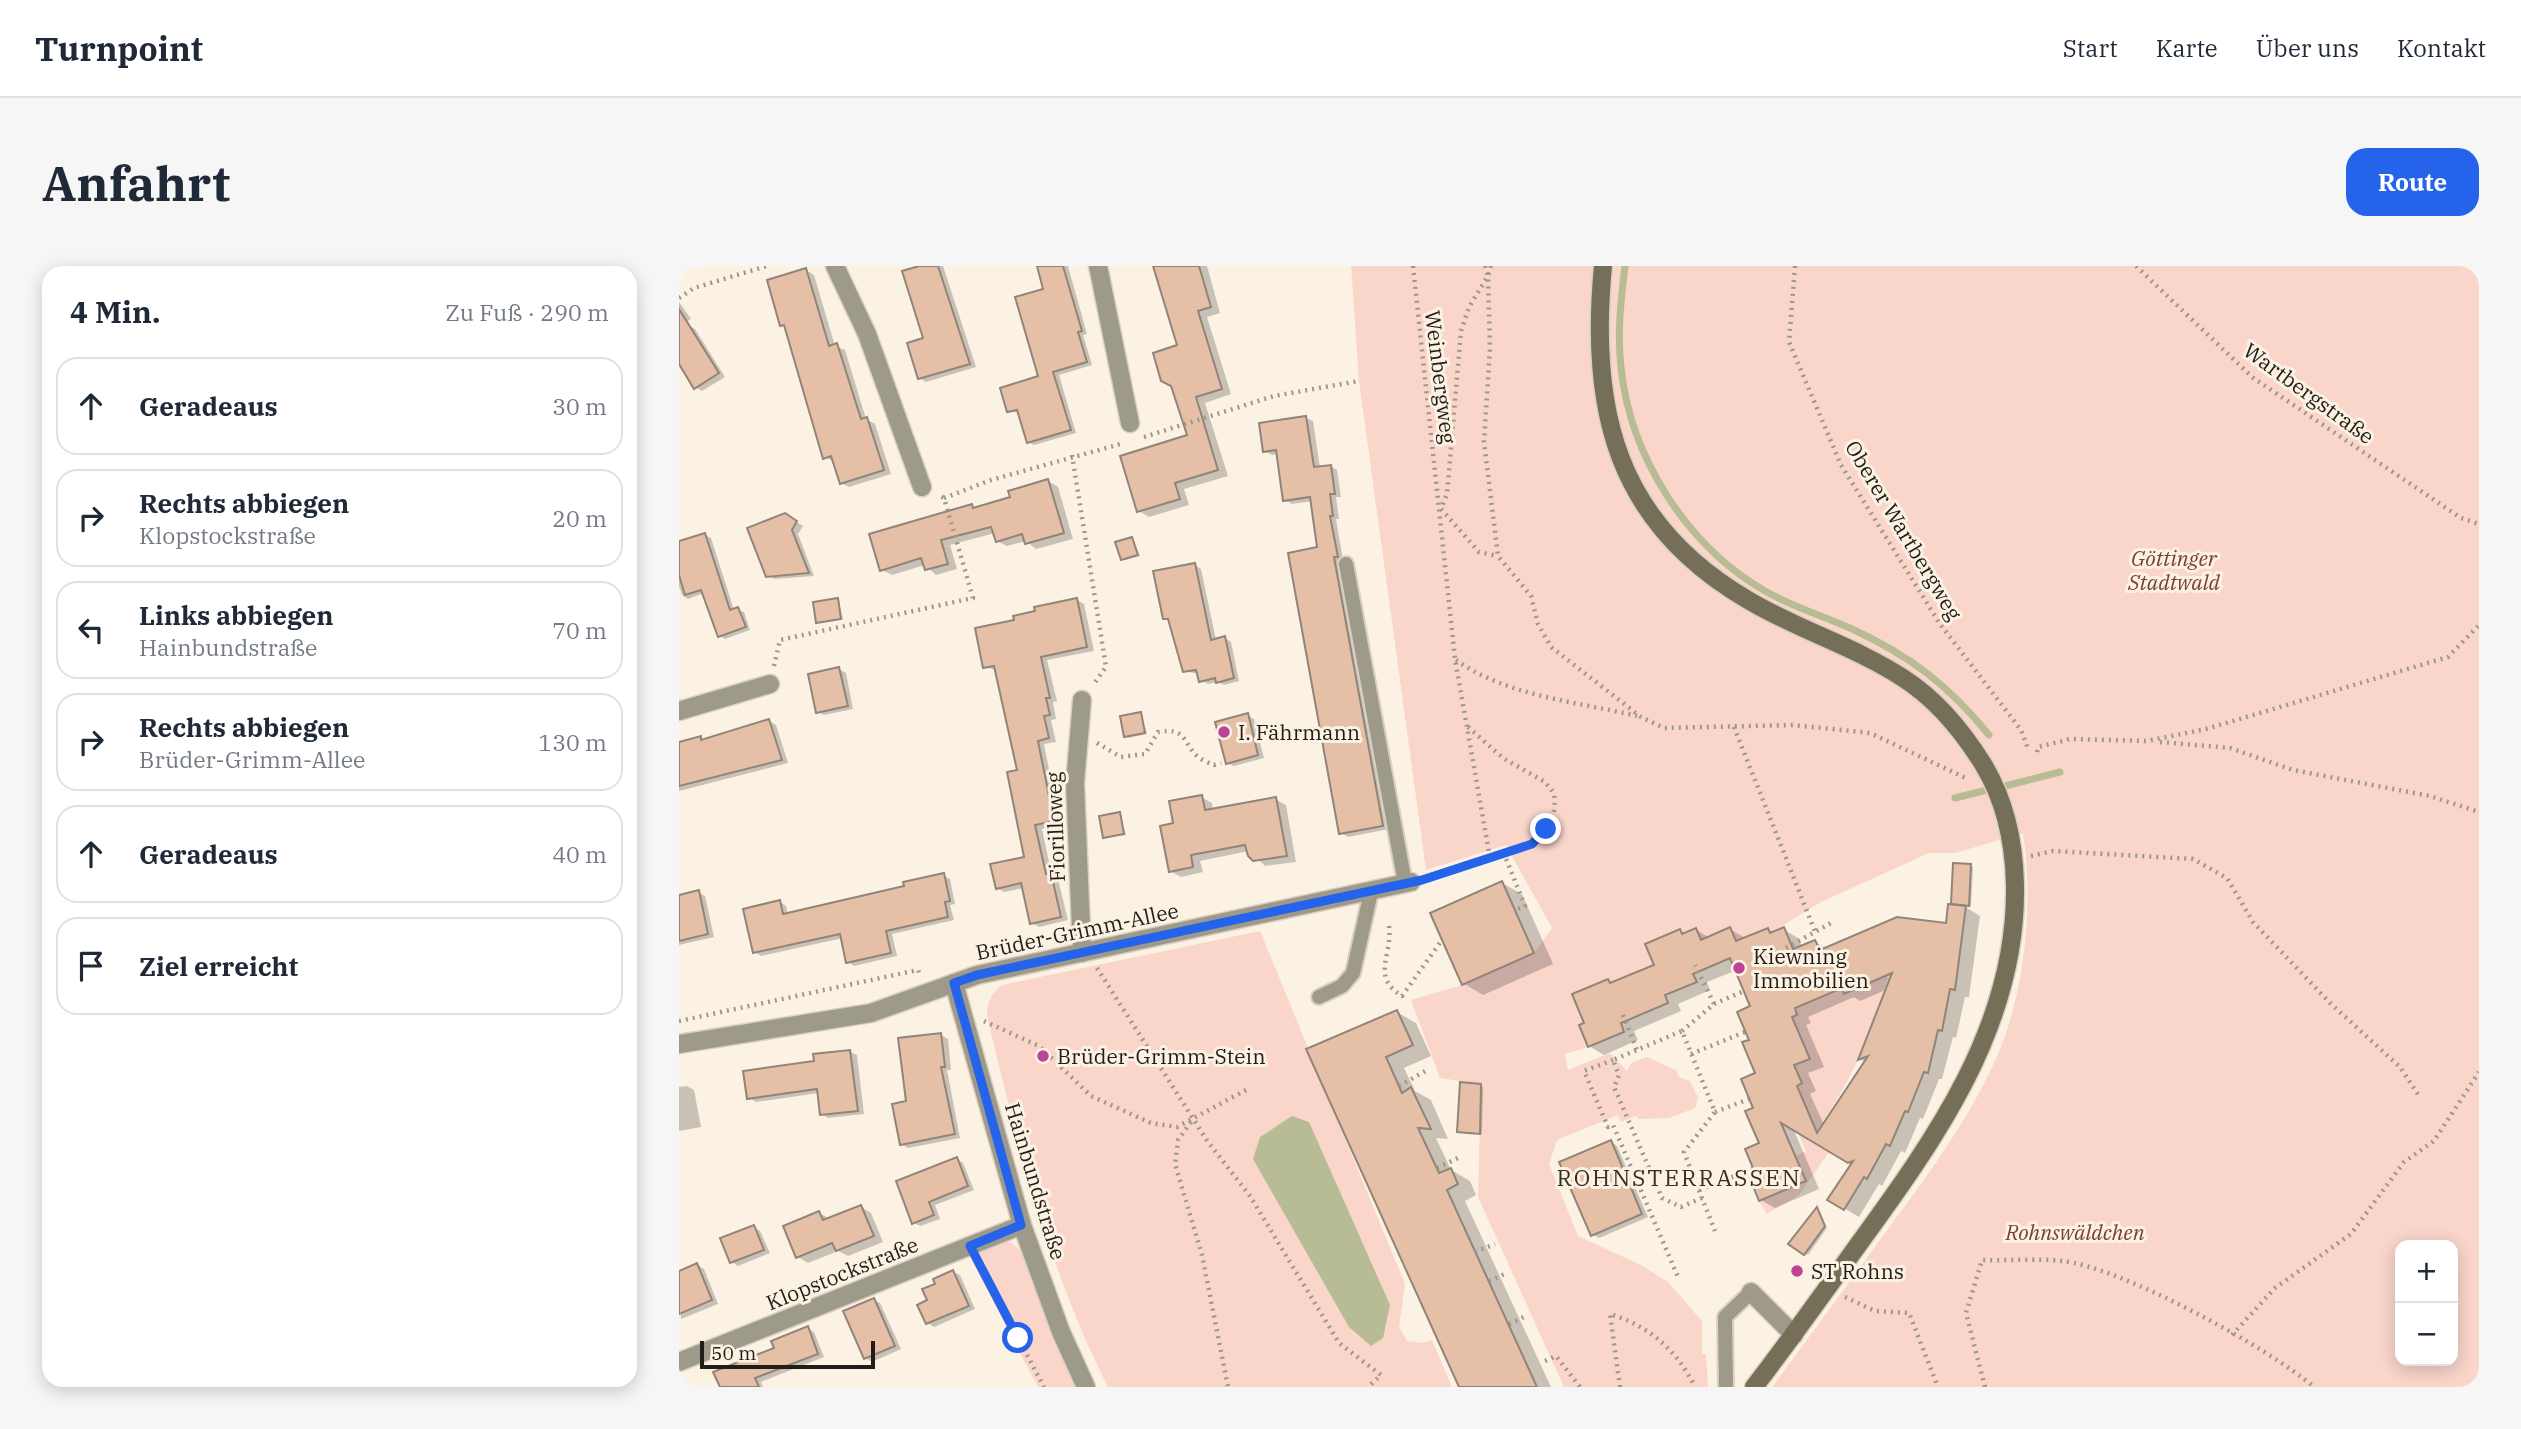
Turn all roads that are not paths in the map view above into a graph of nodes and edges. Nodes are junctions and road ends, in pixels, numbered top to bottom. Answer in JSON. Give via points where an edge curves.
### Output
{"nodes":[{"id":1,"x":835,"y":266,"type":"edge"},
{"id":2,"x":1098,"y":266,"type":"edge"},
{"id":3,"x":1603,"y":266,"type":"edge"},
{"id":4,"x":1132,"y":431,"type":"road end"},
{"id":5,"x":922,"y":487,"type":"road end"},
{"id":6,"x":1346,"y":564,"type":"dead end"},
{"id":7,"x":769,"y":684,"type":"road end"},
{"id":8,"x":1082,"y":700,"type":"road end"},
{"id":9,"x":679,"y":711,"type":"edge"},
{"id":10,"x":1408,"y":882,"type":"joint"},
{"id":11,"x":1371,"y":892,"type":"junction"},
{"id":12,"x":1086,"y":952,"type":"junction"},
{"id":13,"x":954,"y":983,"type":"junction"},
{"id":14,"x":1319,"y":997,"type":"dead end"},
{"id":15,"x":679,"y":1044,"type":"edge"},
{"id":16,"x":1021,"y":1225,"type":"junction"},
{"id":17,"x":1751,"y":1292,"type":"joint"},
{"id":18,"x":1794,"y":1335,"type":"junction"},
{"id":19,"x":679,"y":1362,"type":"edge"},
{"id":20,"x":1086,"y":1387,"type":"edge"},
{"id":21,"x":1726,"y":1387,"type":"edge"},
{"id":22,"x":1754,"y":1387,"type":"edge"}],
"edges":[{"from":1,"to":5,"type":"street","via":[[867,334]]},
{"from":2,"to":4,"type":"street"},
{"from":3,"to":18,"type":"street","via":[[1598,353],[1604,403],[1618,450],[1643,506],[1690,560],[1749,601],[1856,650],[1906,680],[1933,703],[1965,737],[1991,776],[2009,829],[2014,913],[2010,953],[1982,1049],[1919,1161]]},
{"from":6,"to":10,"type":"lane"},
{"from":7,"to":9,"type":"street"},
{"from":8,"to":12,"type":"street","name":"Fiorilloweg","via":[[1075,783]]},
{"from":10,"to":11,"type":"street","name":"Brüder-Grimm-Allee"},
{"from":11,"to":12,"type":"street","name":"Brüder-Grimm-Allee"},
{"from":11,"to":14,"type":"lane","via":[[1353,973],[1342,986]]},
{"from":12,"to":13,"type":"street","name":"Brüder-Grimm-Allee"},
{"from":13,"to":15,"type":"street","name":"Brüder-Grimm-Allee","via":[[871,1013]]},
{"from":13,"to":16,"type":"street","name":"Hainbundstraße"},
{"from":16,"to":19,"type":"street","name":"Klopstockstraße"},
{"from":16,"to":20,"type":"street","name":"Hainbundstraße"},
{"from":17,"to":18,"type":"street"},
{"from":17,"to":21,"type":"lane","via":[[1725,1317]]},
{"from":18,"to":22,"type":"street"}]}
